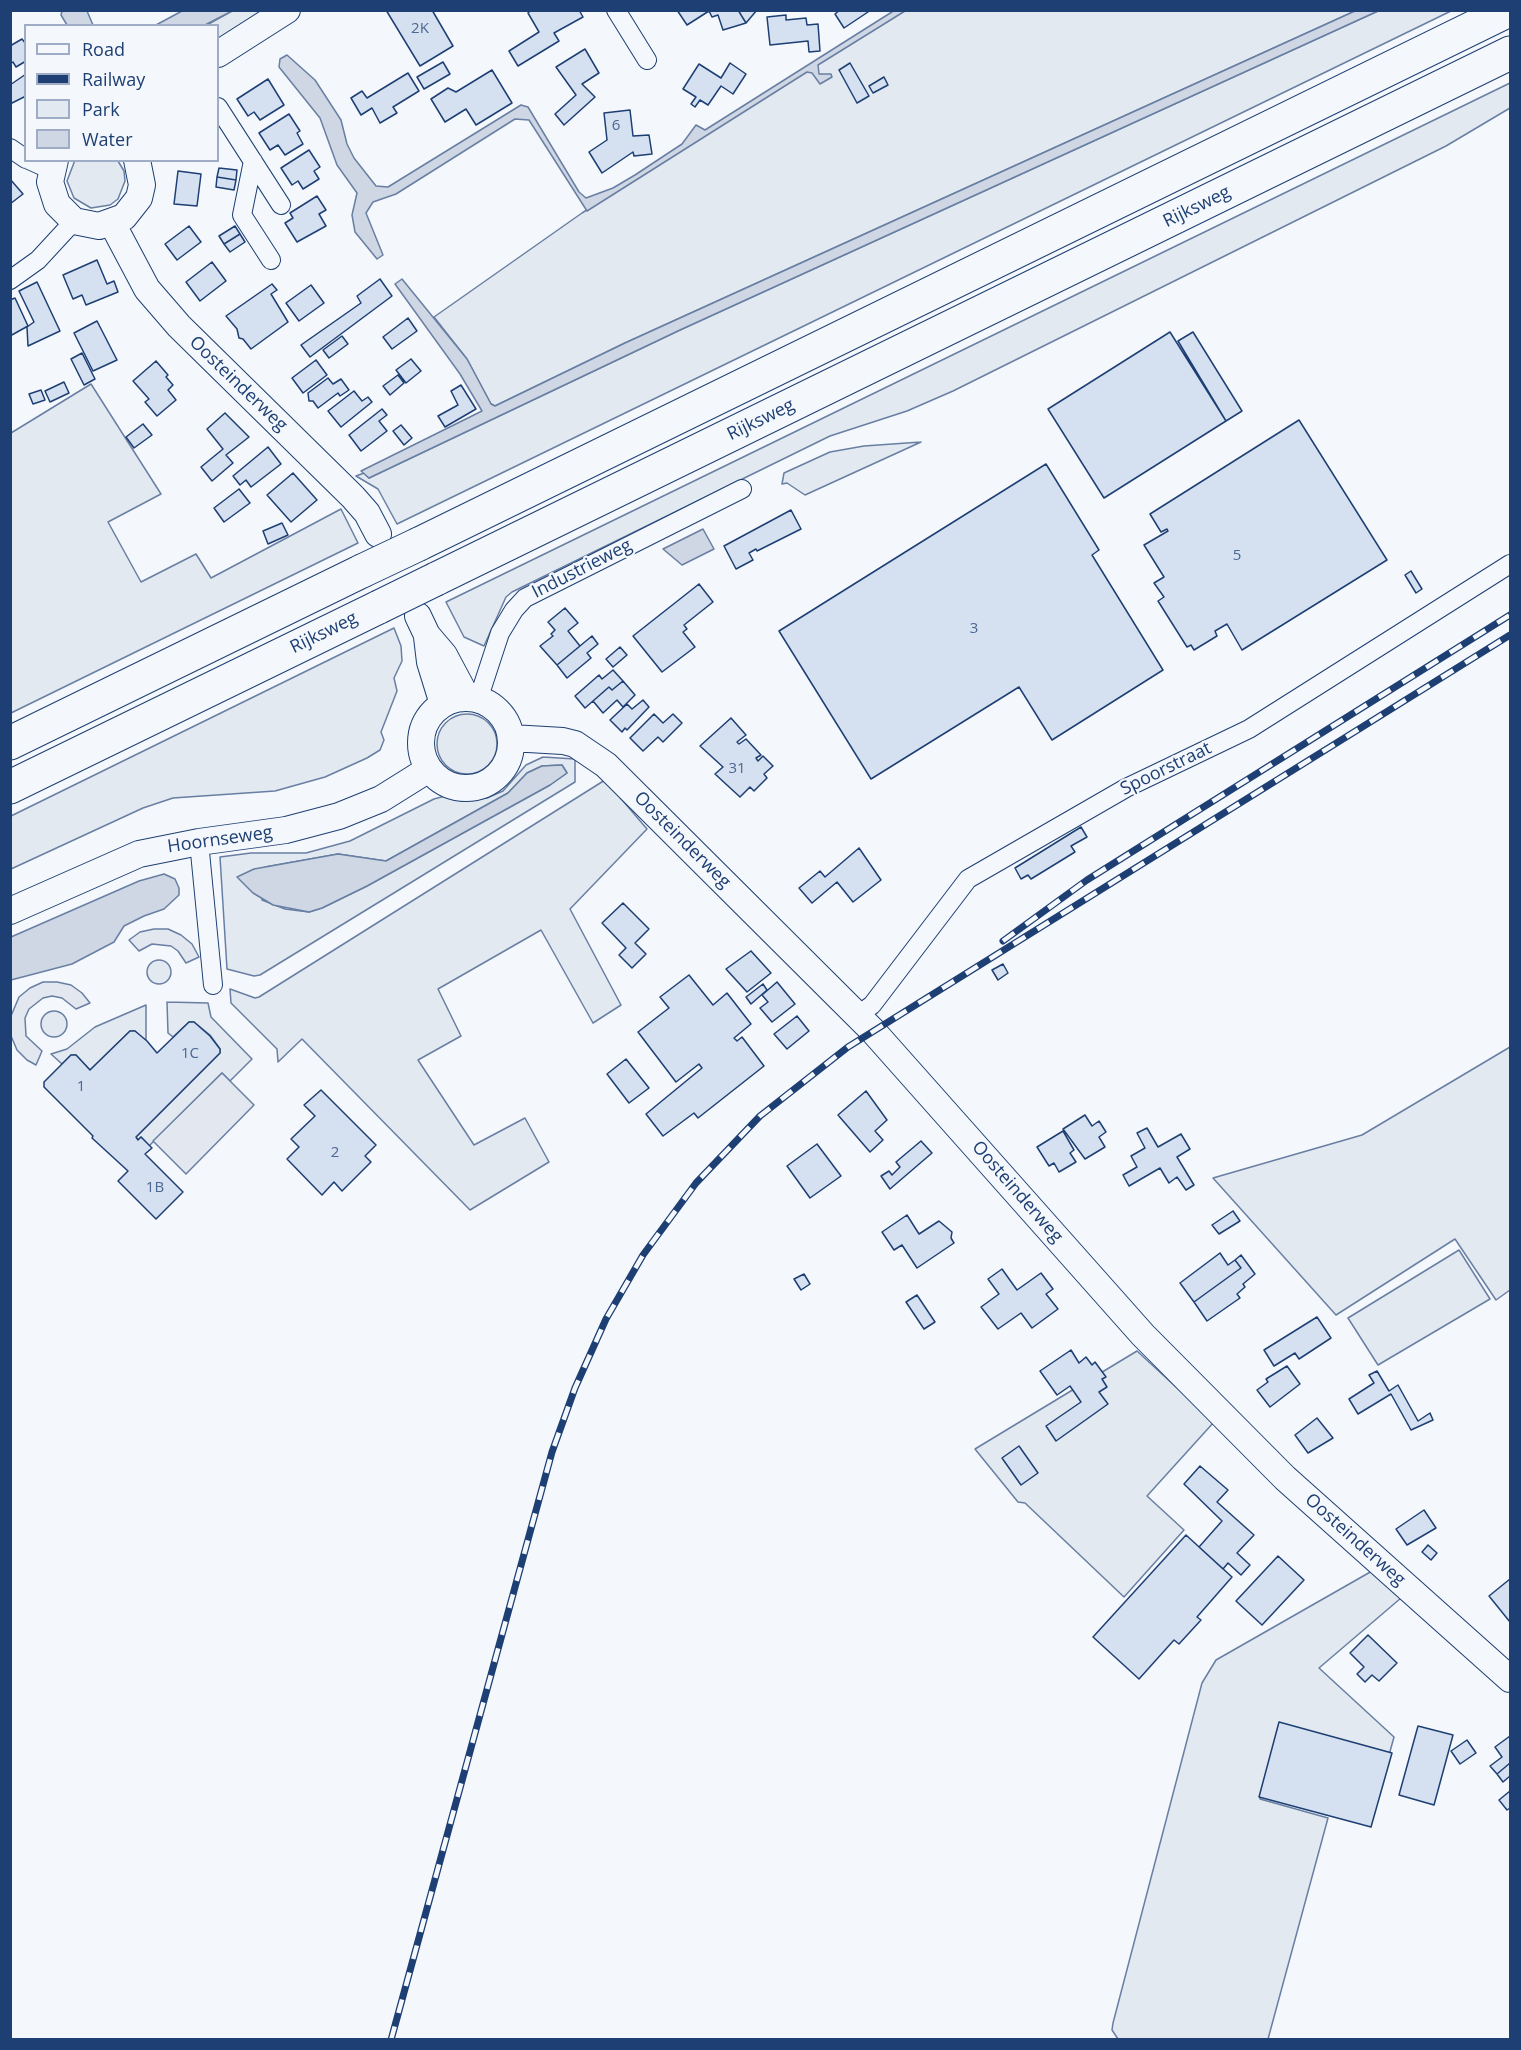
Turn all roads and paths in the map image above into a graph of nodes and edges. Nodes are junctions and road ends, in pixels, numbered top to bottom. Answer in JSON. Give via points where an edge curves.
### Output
{"nodes":[{"id":1,"x":287,"y":10,"type":"edge"},
{"id":2,"x":616,"y":10,"type":"edge"},
{"id":3,"x":1509,"y":10,"type":"edge"},
{"id":4,"x":219,"y":53,"type":"edge"},
{"id":5,"x":1510,"y":53,"type":"edge"},
{"id":6,"x":647,"y":60,"type":"dead end"},
{"id":7,"x":219,"y":109,"type":"edge"},
{"id":8,"x":10,"y":148,"type":"edge"},
{"id":9,"x":24,"y":155,"type":"edge"},
{"id":10,"x":253,"y":161,"type":"junction"},
{"id":11,"x":40,"y":162,"type":"edge"},
{"id":12,"x":137,"y":162,"type":"edge"},
{"id":13,"x":281,"y":205,"type":"dead end"},
{"id":14,"x":74,"y":220,"type":"junction"},
{"id":15,"x":112,"y":223,"type":"junction"},
{"id":16,"x":272,"y":260,"type":"dead end"},
{"id":17,"x":10,"y":279,"type":"edge"},
{"id":18,"x":741,"y":489,"type":"dead end"},
{"id":19,"x":378,"y":534,"type":"dead end"},
{"id":20,"x":1510,"y":564,"type":"edge"},
{"id":21,"x":422,"y":626,"type":"dead end"},
{"id":22,"x":462,"y":701,"type":"junction"},
{"id":23,"x":511,"y":738,"type":"junction"},
{"id":24,"x":10,"y":743,"type":"edge"},
{"id":25,"x":429,"y":769,"type":"junction"},
{"id":26,"x":10,"y":787,"type":"edge"},
{"id":27,"x":199,"y":842,"type":"junction"},
{"id":28,"x":10,"y":911,"type":"edge"},
{"id":29,"x":213,"y":985,"type":"dead end"},
{"id":30,"x":858,"y":1015,"type":"junction"},
{"id":31,"x":1510,"y":1679,"type":"edge"}],
"edges":[{"from":1,"to":4,"type":"street"},
{"from":2,"to":6,"type":"street"},
{"from":3,"to":24,"type":"highway","bridge":true},
{"from":5,"to":26,"type":"highway","name":"Rijksweg","bridge":true},
{"from":7,"to":10,"type":"street"},
{"from":8,"to":9,"type":"street"},
{"from":10,"to":13,"type":"street"},
{"from":10,"to":16,"type":"street","via":[[242,215]]},
{"from":11,"to":14,"type":"street","via":[[52,194],[64,214]]},
{"from":12,"to":15,"type":"street","via":[[142,185],[139,198],[128,213]]},
{"from":14,"to":15,"type":"street","via":[[93,226]]},
{"from":14,"to":17,"type":"street","via":[[38,261]]},
{"from":15,"to":19,"type":"street","name":"Oosteinderweg","via":[[147,289],[179,326],[353,497]]},
{"from":18,"to":22,"type":"street","name":"Industrieweg","via":[[525,598],[514,610]]},
{"from":20,"to":30,"type":"street","name":"Spoorstraat","via":[[1249,729],[1126,788],[968,879],[872,1005]]},
{"from":21,"to":22,"type":"street","via":[[444,655]]},
{"from":22,"to":23,"type":"street","via":[[496,709]]},
{"from":22,"to":25,"type":"street","via":[[429,720],[422,740]]},
{"from":23,"to":25,"type":"street","via":[[507,762],[493,780],[460,787]]},
{"from":23,"to":30,"type":"street","name":"Oosteinderweg","via":[[569,742],[588,750]]},
{"from":25,"to":27,"type":"street","name":"Hoornseweg","via":[[381,798],[339,816],[286,830]]},
{"from":27,"to":28,"type":"street","name":"Hoornseweg","via":[[129,858]]},
{"from":27,"to":29,"type":"street"},
{"from":30,"to":31,"type":"street","name":"Oosteinderweg","via":[[1151,1344],[1285,1478]]}]}
